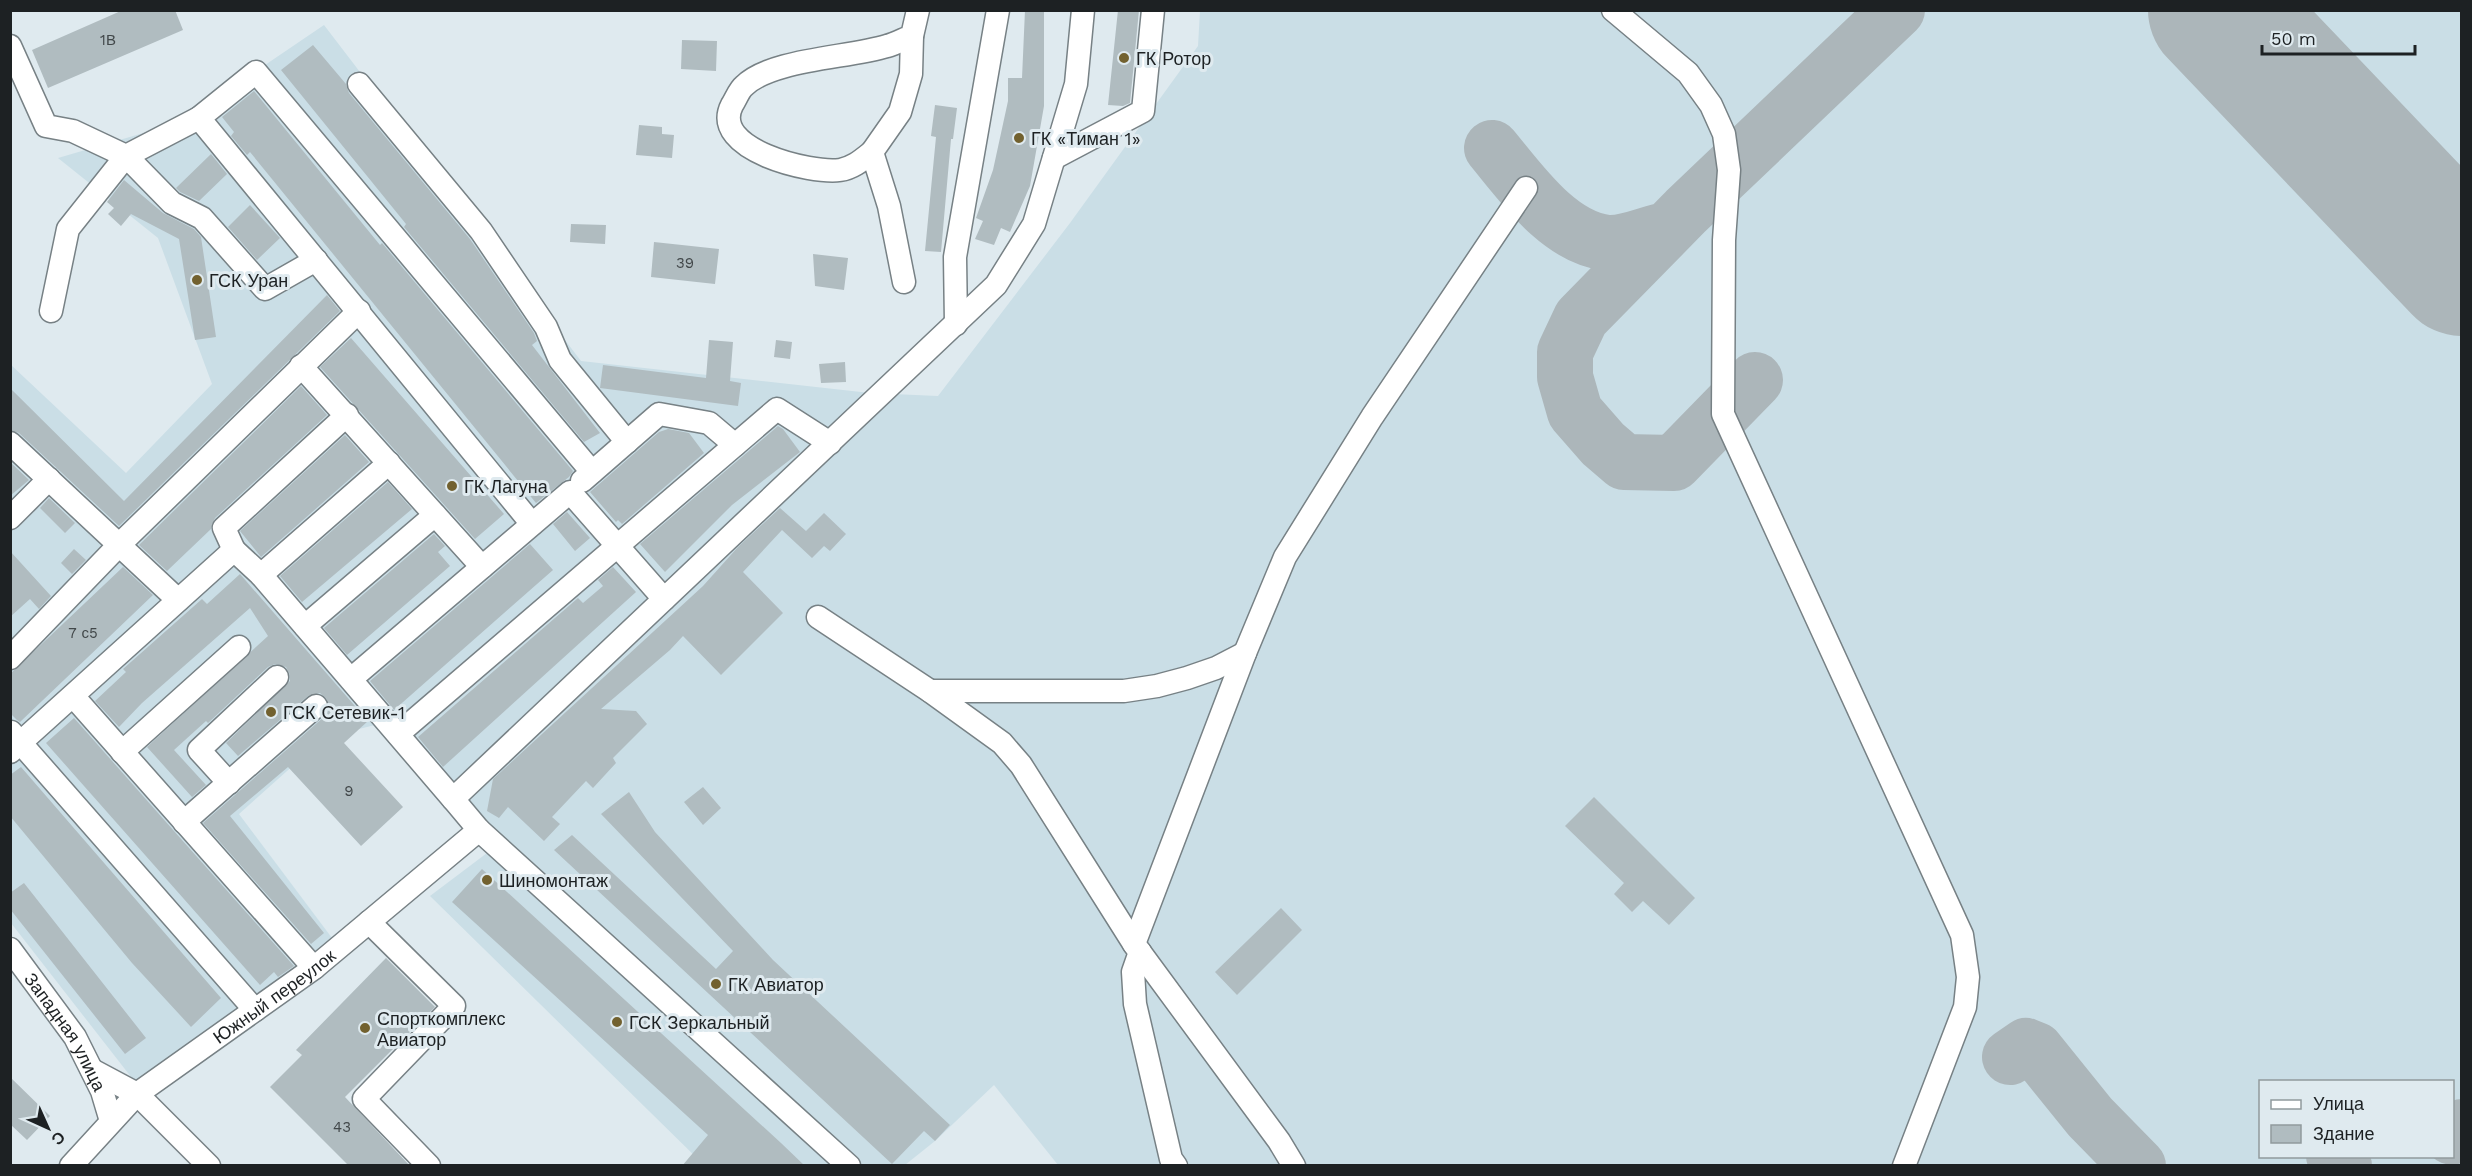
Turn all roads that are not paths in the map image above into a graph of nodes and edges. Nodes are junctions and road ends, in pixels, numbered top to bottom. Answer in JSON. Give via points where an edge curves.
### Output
{"nodes":[{"id":1,"x":918,"y":10,"type":"edge"},
{"id":2,"x":998,"y":10,"type":"edge"},
{"id":3,"x":1083,"y":10,"type":"edge"},
{"id":4,"x":1153,"y":10,"type":"edge"},
{"id":5,"x":1613,"y":10,"type":"edge"},
{"id":6,"x":912,"y":36,"type":"junction"},
{"id":7,"x":10,"y":46,"type":"edge"},
{"id":8,"x":359,"y":84,"type":"dead end"},
{"id":9,"x":200,"y":118,"type":"junction"},
{"id":10,"x":872,"y":152,"type":"junction"},
{"id":11,"x":126,"y":156,"type":"junction"},
{"id":12,"x":1054,"y":158,"type":"junction"},
{"id":13,"x":1526,"y":189,"type":"dead end"},
{"id":14,"x":316,"y":260,"type":"junction"},
{"id":15,"x":904,"y":282,"type":"dead end"},
{"id":16,"x":51,"y":311,"type":"dead end"},
{"id":17,"x":359,"y":312,"type":"junction"},
{"id":18,"x":956,"y":324,"type":"junction"},
{"id":19,"x":302,"y":366,"type":"junction"},
{"id":20,"x":346,"y":415,"type":"junction"},
{"id":21,"x":10,"y":442,"type":"edge"},
{"id":22,"x":627,"y":442,"type":"junction"},
{"id":23,"x":830,"y":443,"type":"junction"},
{"id":24,"x":735,"y":445,"type":"junction"},
{"id":25,"x":389,"y":463,"type":"junction"},
{"id":26,"x":592,"y":472,"type":"junction"},
{"id":27,"x":49,"y":478,"type":"junction"},
{"id":28,"x":570,"y":492,"type":"junction"},
{"id":29,"x":435,"y":515,"type":"junction"},
{"id":30,"x":10,"y":518,"type":"edge"},
{"id":31,"x":532,"y":524,"type":"junction"},
{"id":32,"x":120,"y":544,"type":"junction"},
{"id":33,"x":617,"y":546,"type":"junction"},
{"id":34,"x":234,"y":550,"type":"junction"},
{"id":35,"x":482,"y":567,"type":"junction"},
{"id":36,"x":261,"y":575,"type":"junction"},
{"id":37,"x":664,"y":599,"type":"junction"},
{"id":38,"x":178,"y":600,"type":"junction"},
{"id":39,"x":818,"y":617,"type":"dead end"},
{"id":40,"x":305,"y":626,"type":"junction"},
{"id":41,"x":239,"y":647,"type":"dead end"},
{"id":42,"x":1245,"y":653,"type":"junction"},
{"id":43,"x":10,"y":658,"type":"edge"},
{"id":44,"x":277,"y":677,"type":"dead end"},
{"id":45,"x":351,"y":679,"type":"junction"},
{"id":46,"x":930,"y":691,"type":"junction"},
{"id":47,"x":73,"y":696,"type":"junction"},
{"id":48,"x":316,"y":706,"type":"dead end"},
{"id":49,"x":398,"y":734,"type":"junction"},
{"id":50,"x":14,"y":742,"type":"edge"},
{"id":51,"x":122,"y":752,"type":"junction"},
{"id":52,"x":229,"y":783,"type":"junction"},
{"id":53,"x":453,"y":799,"type":"junction"},
{"id":54,"x":184,"y":822,"type":"junction"},
{"id":55,"x":479,"y":830,"type":"junction"},
{"id":56,"x":369,"y":922,"type":"junction"},
{"id":57,"x":1137,"y":948,"type":"junction"},
{"id":58,"x":10,"y":949,"type":"edge"},
{"id":59,"x":314,"y":968,"type":"junction"},
{"id":60,"x":255,"y":1010,"type":"junction"},
{"id":61,"x":92,"y":1070,"type":"junction"},
{"id":62,"x":137,"y":1094,"type":"junction"},
{"id":63,"x":111,"y":1121,"type":"junction"},
{"id":64,"x":71,"y":1166,"type":"edge"},
{"id":65,"x":209,"y":1166,"type":"edge"},
{"id":66,"x":429,"y":1166,"type":"edge"},
{"id":67,"x":849,"y":1166,"type":"edge"},
{"id":68,"x":1176,"y":1166,"type":"edge"},
{"id":69,"x":1294,"y":1166,"type":"edge"},
{"id":70,"x":1904,"y":1166,"type":"edge"}],
"edges":[{"from":1,"to":6,"type":"street"},
{"from":2,"to":18,"type":"street","via":[[955,257]]},
{"from":3,"to":12,"type":"street","via":[[1076,84]]},
{"from":4,"to":12,"type":"street","via":[[1143,111]]},
{"from":5,"to":70,"type":"street","via":[[1688,73],[1711,105],[1724,134],[1729,170],[1724,240],[1723,414],[1962,935],[1968,977],[1965,1007]]},
{"from":6,"to":10,"type":"street","via":[[911,74],[900,112]]},
{"from":6,"to":10,"type":"street","via":[[887,46],[765,71],[742,86],[729,111],[733,134],[748,148],[807,169],[840,170]]},
{"from":7,"to":11,"type":"street","via":[[46,126],[73,131]]},
{"from":8,"to":22,"type":"street","via":[[481,231],[546,327],[560,360]]},
{"from":9,"to":11,"type":"street"},
{"from":9,"to":14,"type":"street"},
{"from":9,"to":26,"type":"street","via":[[256,72]]},
{"from":10,"to":15,"type":"street","via":[[889,206]]},
{"from":11,"to":14,"type":"street","via":[[172,203],[202,218],[264,289]]},
{"from":11,"to":16,"type":"street","via":[[68,229]]},
{"from":12,"to":18,"type":"street","via":[[1034,224],[996,285]]},
{"from":13,"to":42,"type":"street","via":[[1372,417],[1285,557]]},
{"from":14,"to":17,"type":"street"},
{"from":17,"to":19,"type":"street"},
{"from":17,"to":31,"type":"street"},
{"from":18,"to":23,"type":"street"},
{"from":19,"to":20,"type":"street"},
{"from":19,"to":32,"type":"street"},
{"from":20,"to":25,"type":"street"},
{"from":20,"to":34,"type":"street","via":[[224,528]]},
{"from":21,"to":27,"type":"street"},
{"from":22,"to":24,"type":"street","via":[[659,414],[709,423]]},
{"from":22,"to":26,"type":"street"},
{"from":23,"to":24,"type":"street","via":[[777,409]]},
{"from":23,"to":37,"type":"street"},
{"from":24,"to":33,"type":"street"},
{"from":25,"to":29,"type":"street"},
{"from":25,"to":36,"type":"street"},
{"from":26,"to":28,"type":"street"},
{"from":27,"to":30,"type":"street"},
{"from":27,"to":32,"type":"street"},
{"from":28,"to":31,"type":"street"},
{"from":28,"to":33,"type":"street"},
{"from":29,"to":35,"type":"street"},
{"from":29,"to":40,"type":"street"},
{"from":31,"to":35,"type":"street"},
{"from":32,"to":38,"type":"street"},
{"from":32,"to":43,"type":"street"},
{"from":33,"to":37,"type":"street"},
{"from":33,"to":49,"type":"street"},
{"from":34,"to":36,"type":"street"},
{"from":34,"to":38,"type":"street"},
{"from":35,"to":45,"type":"street"},
{"from":36,"to":40,"type":"street"},
{"from":37,"to":53,"type":"street"},
{"from":38,"to":47,"type":"street"},
{"from":39,"to":46,"type":"street"},
{"from":40,"to":45,"type":"street"},
{"from":41,"to":51,"type":"street"},
{"from":42,"to":46,"type":"street","via":[[1187,678],[1124,691]]},
{"from":42,"to":57,"type":"street"},
{"from":44,"to":52,"type":"street","via":[[199,750]]},
{"from":45,"to":49,"type":"street"},
{"from":46,"to":57,"type":"street","via":[[1002,743],[1021,765]]},
{"from":47,"to":50,"type":"street"},
{"from":47,"to":51,"type":"street"},
{"from":48,"to":52,"type":"street"},
{"from":49,"to":53,"type":"street"},
{"from":50,"to":60,"type":"street"},
{"from":51,"to":54,"type":"street"},
{"from":52,"to":54,"type":"street"},
{"from":53,"to":55,"type":"street"},
{"from":54,"to":59,"type":"street"},
{"from":55,"to":56,"type":"street","name":"Южный переулок"},
{"from":55,"to":67,"type":"street"},
{"from":56,"to":59,"type":"street","name":"Южный переулок"},
{"from":56,"to":66,"type":"street","via":[[454,1006],[364,1099]]},
{"from":57,"to":68,"type":"street","via":[[1133,972],[1136,1004],[1171,1159]]},
{"from":57,"to":69,"type":"street"},
{"from":58,"to":61,"type":"street","name":"Западная улица","via":[[75,1037]]},
{"from":59,"to":60,"type":"street","name":"Южный переулок"},
{"from":60,"to":62,"type":"street","name":"Южный переулок"},
{"from":61,"to":62,"type":"street"},
{"from":61,"to":63,"type":"street","name":"Западная улица"},
{"from":62,"to":63,"type":"street","name":"Южный переулок"},
{"from":62,"to":65,"type":"street"},
{"from":63,"to":64,"type":"street","name":"Южный переулок"}]}
